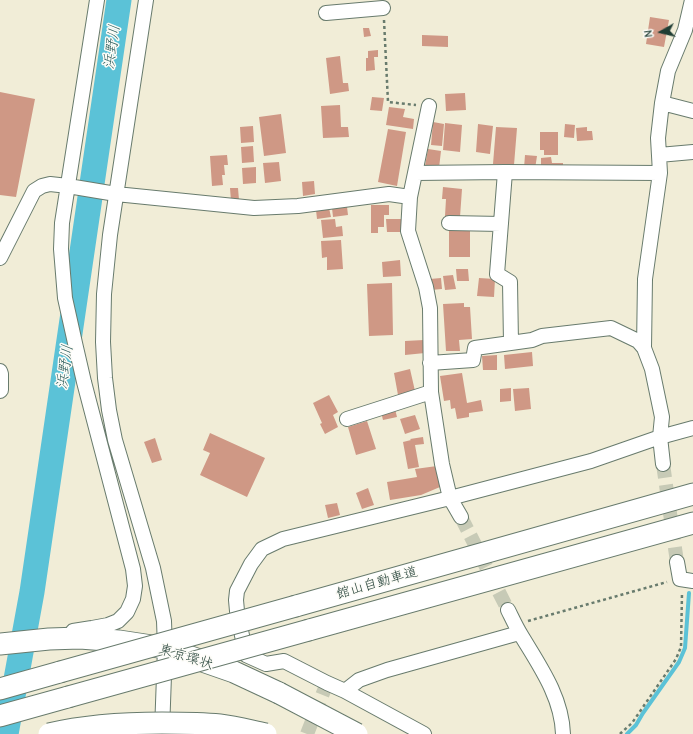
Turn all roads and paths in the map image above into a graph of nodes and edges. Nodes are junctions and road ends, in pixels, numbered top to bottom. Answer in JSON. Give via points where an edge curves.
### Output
{"nodes":[{"id":1,"x":96,"y":0,"type":"edge"},
{"id":2,"x":146,"y":0,"type":"edge"},
{"id":3,"x":692,"y":0,"type":"edge"},
{"id":4,"x":383,"y":8,"type":"joint"},
{"id":5,"x":326,"y":13,"type":"dead end"},
{"id":6,"x":662,"y":103,"type":"junction"},
{"id":7,"x":428,"y":106,"type":"joint"},
{"id":8,"x":693,"y":111,"type":"edge"},
{"id":9,"x":693,"y":152,"type":"edge"},
{"id":10,"x":659,"y":155,"type":"junction"},
{"id":11,"x":505,"y":172,"type":"junction"},
{"id":12,"x":415,"y":173,"type":"junction"},
{"id":13,"x":660,"y":173,"type":"junction"},
{"id":14,"x":68,"y":186,"type":"junction"},
{"id":15,"x":116,"y":194,"type":"junction"},
{"id":16,"x":410,"y":198,"type":"junction"},
{"id":17,"x":449,"y":223,"type":"dead end"},
{"id":18,"x":501,"y":224,"type":"junction"},
{"id":19,"x":0,"y":258,"type":"edge"},
{"id":20,"x":511,"y":343,"type":"junction"},
{"id":21,"x":644,"y":348,"type":"junction"},
{"id":22,"x":430,"y":363,"type":"junction"},
{"id":23,"x":0,"y":372,"type":"edge"},
{"id":24,"x":0,"y":392,"type":"edge"},
{"id":25,"x":431,"y":392,"type":"junction"},
{"id":26,"x":347,"y":419,"type":"dead end"},
{"id":27,"x":693,"y":428,"type":"edge"},
{"id":28,"x":660,"y":437,"type":"junction"},
{"id":29,"x":663,"y":464,"type":"tunnel mouth"},
{"id":30,"x":693,"y":494,"type":"edge"},
{"id":31,"x":450,"y":498,"type":"junction"},
{"id":32,"x":461,"y":517,"type":"tunnel mouth"},
{"id":33,"x":693,"y":523,"type":"edge"},
{"id":34,"x":677,"y":562,"type":"tunnel mouth"},
{"id":35,"x":686,"y":580,"type":"edge"},
{"id":36,"x":508,"y":610,"type":"tunnel mouth"},
{"id":37,"x":518,"y":629,"type":"junction"},
{"id":38,"x":49,"y":639,"type":"junction"},
{"id":39,"x":0,"y":644,"type":"edge"},
{"id":40,"x":165,"y":648,"type":"junction"},
{"id":41,"x":0,"y":689,"type":"edge"},
{"id":42,"x":345,"y":691,"type":"junction"},
{"id":43,"x":0,"y":716,"type":"edge"},
{"id":44,"x":49,"y":734,"type":"edge"},
{"id":45,"x":162,"y":734,"type":"edge"},
{"id":46,"x":266,"y":734,"type":"edge"},
{"id":47,"x":357,"y":734,"type":"edge"},
{"id":48,"x":424,"y":734,"type":"edge"},
{"id":49,"x":563,"y":734,"type":"edge"},
{"id":50,"x":620,"y":734,"type":"edge"}],
"edges":[{"from":1,"to":14,"type":"street"},
{"from":2,"to":15,"type":"street"},
{"from":3,"to":6,"type":"street","via":[[685,30],[668,71]]},
{"from":4,"to":5,"type":"street"},
{"from":4,"to":7,"type":"path","via":[[388,102]]},
{"from":6,"to":8,"type":"street"},
{"from":6,"to":10,"type":"street"},
{"from":7,"to":12,"type":"street"},
{"from":9,"to":10,"type":"street"},
{"from":10,"to":13,"type":"street"},
{"from":11,"to":12,"type":"street"},
{"from":11,"to":13,"type":"street"},
{"from":11,"to":18,"type":"street"},
{"from":12,"to":16,"type":"street"},
{"from":13,"to":21,"type":"street","via":[[645,279]]},
{"from":14,"to":15,"type":"street"},
{"from":14,"to":19,"type":"street","via":[[50,184],[34,191]]},
{"from":14,"to":38,"type":"street","via":[[61,249],[65,298],[84,382],[133,569],[135,586],[127,612],[118,621],[108,625],[61,632]]},
{"from":15,"to":16,"type":"street","via":[[254,208],[298,206],[390,194]]},
{"from":15,"to":40,"type":"street","via":[[104,294],[105,378],[115,440],[153,568],[164,622]]},
{"from":16,"to":22,"type":"street","via":[[408,231],[430,308]]},
{"from":17,"to":18,"type":"street"},
{"from":18,"to":20,"type":"street","via":[[497,274],[510,282]]},
{"from":20,"to":21,"type":"street","via":[[542,336],[611,328],[638,341]]},
{"from":20,"to":22,"type":"street","via":[[475,348],[473,360]]},
{"from":21,"to":28,"type":"street","via":[[652,369],[662,417]]},
{"from":22,"to":25,"type":"street"},
{"from":23,"to":24,"type":"street"},
{"from":25,"to":26,"type":"street"},
{"from":25,"to":31,"type":"street"},
{"from":27,"to":28,"type":"street"},
{"from":28,"to":29,"type":"street"},
{"from":28,"to":31,"type":"street","via":[[591,460]]},
{"from":30,"to":41,"type":"highway","name":"館山自動車道","bridge":true},
{"from":31,"to":32,"type":"street"},
{"from":31,"to":42,"type":"street","via":[[283,539],[262,549],[251,564],[237,591],[236,600],[246,655],[266,664],[284,661]]},
{"from":33,"to":43,"type":"highway","name":"館山自動車道","bridge":true},
{"from":34,"to":35,"type":"street"},
{"from":35,"to":37,"type":"path","via":[[587,606]]},
{"from":35,"to":50,"type":"path","via":[[681,647],[676,659],[632,723]]},
{"from":36,"to":37,"type":"street"},
{"from":37,"to":42,"type":"street","via":[[387,670],[360,680]]},
{"from":37,"to":49,"type":"street","via":[[548,681],[560,712]]},
{"from":38,"to":39,"type":"highway","name":"東京環状"},
{"from":38,"to":40,"type":"highway","name":"東京環状","via":[[119,641]]},
{"from":40,"to":45,"type":"street"},
{"from":40,"to":47,"type":"highway","name":"東京環状","bridge":true,"via":[[234,672],[279,692]]},
{"from":42,"to":48,"type":"street"},
{"from":44,"to":46,"type":"highway","bridge":true,"via":[[117,723],[197,723]]}]}
